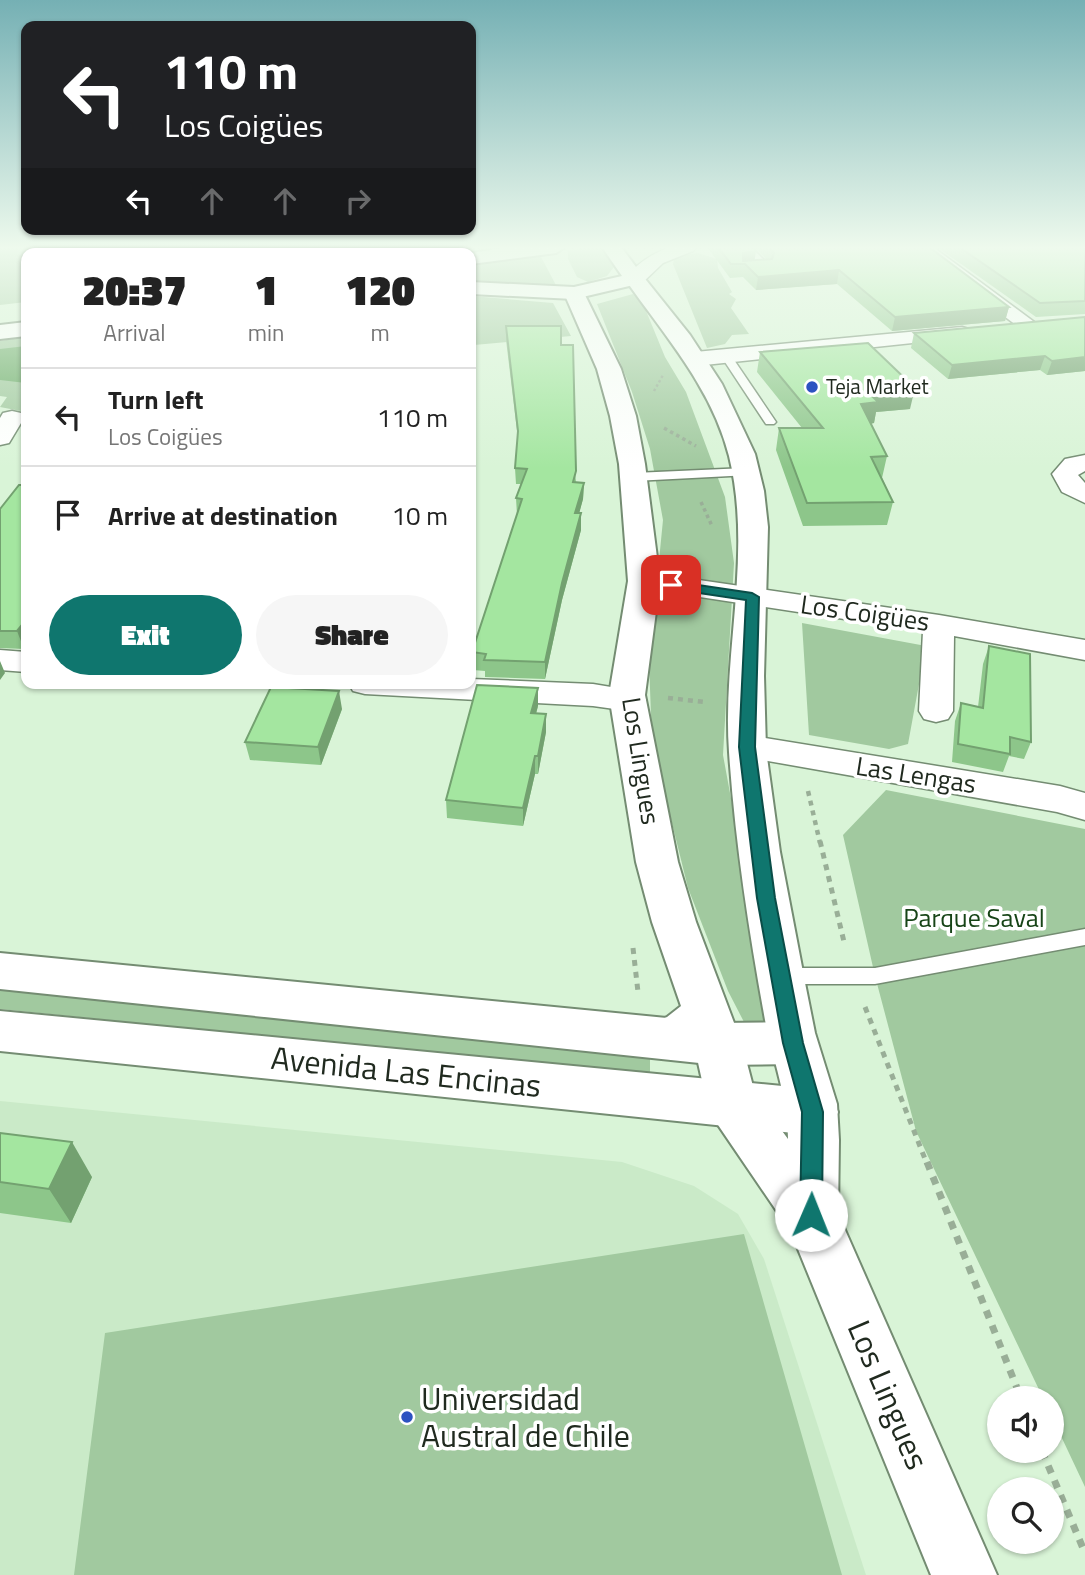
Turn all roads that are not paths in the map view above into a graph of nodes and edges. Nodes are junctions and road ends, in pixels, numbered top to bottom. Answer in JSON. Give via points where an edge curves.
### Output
{"nodes":[{"id":1,"x":586,"y":320,"type":"edge"},
{"id":2,"x":666,"y":320,"type":"edge"},
{"id":3,"x":1022,"y":320,"type":"edge"},
{"id":4,"x":1058,"y":325,"type":"edge"},
{"id":5,"x":1031,"y":327,"type":"junction"},
{"id":6,"x":21,"y":330,"type":"edge"},
{"id":7,"x":0,"y":332,"type":"edge"},
{"id":8,"x":726,"y":356,"type":"junction"},
{"id":9,"x":695,"y":359,"type":"junction"},
{"id":10,"x":770,"y":422,"type":"dead end"},
{"id":11,"x":1085,"y":463,"type":"edge"},
{"id":12,"x":746,"y":472,"type":"junction"},
{"id":13,"x":634,"y":477,"type":"junction"},
{"id":14,"x":1085,"y":495,"type":"edge"},
{"id":15,"x":644,"y":581,"type":"junction"},
{"id":16,"x":752,"y":597,"type":"junction"},
{"id":17,"x":939,"y":624,"type":"junction"},
{"id":18,"x":1085,"y":650,"type":"edge"},
{"id":19,"x":0,"y":660,"type":"edge"},
{"id":20,"x":21,"y":662,"type":"edge"},
{"id":21,"x":469,"y":689,"type":"edge"},
{"id":22,"x":628,"y":698,"type":"junction"},
{"id":23,"x":936,"y":711,"type":"dead end"},
{"id":24,"x":747,"y":747,"type":"junction"},
{"id":25,"x":1085,"y":807,"type":"edge"},
{"id":26,"x":1085,"y":937,"type":"edge"},
{"id":27,"x":0,"y":971,"type":"edge"},
{"id":28,"x":780,"y":976,"type":"junction"},
{"id":29,"x":712,"y":1026,"type":"junction"},
{"id":30,"x":0,"y":1031,"type":"edge"},
{"id":31,"x":793,"y":1043,"type":"junction"},
{"id":32,"x":732,"y":1103,"type":"junction"},
{"id":33,"x":813,"y":1112,"type":"junction"},
{"id":34,"x":811,"y":1215,"type":"junction"},
{"id":35,"x":964,"y":1575,"type":"edge"}],
"edges":[{"from":1,"to":13,"type":"main road","name":"Los Lingues","via":[[623,416]]},
{"from":2,"to":9,"type":"main road","name":"Los Lingues"},
{"from":3,"to":5,"type":"street"},
{"from":4,"to":5,"type":"street"},
{"from":5,"to":8,"type":"street"},
{"from":6,"to":7,"type":"main road"},
{"from":8,"to":9,"type":"street"},
{"from":8,"to":10,"type":"lane"},
{"from":9,"to":12,"type":"main road","name":"Los Lingues","via":[[729,421]]},
{"from":11,"to":14,"type":"street","via":[[1074,464],[1065,474],[1071,486]]},
{"from":12,"to":13,"type":"lane"},
{"from":12,"to":16,"type":"main road","name":"Los Lingues","via":[[754,517]]},
{"from":13,"to":15,"type":"main road","name":"Los Lingues"},
{"from":15,"to":16,"type":"street","name":"Los Coigües"},
{"from":15,"to":22,"type":"main road","name":"Los Lingues"},
{"from":16,"to":17,"type":"street","name":"Los Coigües"},
{"from":16,"to":24,"type":"main road","name":"Los Lingues"},
{"from":17,"to":18,"type":"street","name":"Los Coigües"},
{"from":17,"to":23,"type":"street"},
{"from":19,"to":20,"type":"street"},
{"from":21,"to":22,"type":"street"},
{"from":22,"to":29,"type":"main road","name":"Los Lingues","via":[[657,862]]},
{"from":24,"to":25,"type":"street","name":"Las Lengas","via":[[1060,799]]},
{"from":24,"to":28,"type":"main road","name":"Los Lingues"},
{"from":26,"to":28,"type":"lane","via":[[913,971],[852,977]]},
{"from":27,"to":29,"type":"main road","name":"Avenida Las Encinas","via":[[664,1040]]},
{"from":28,"to":31,"type":"main road","name":"Los Lingues"},
{"from":29,"to":31,"type":"main road","name":"Avenida Las Encinas"},
{"from":29,"to":32,"type":"main road","name":"Los Lingues"},
{"from":30,"to":32,"type":"main road","name":"Avenida Las Encinas"},
{"from":31,"to":33,"type":"main road","name":"Los Lingues"},
{"from":32,"to":33,"type":"main road","name":"Avenida Las Encinas"},
{"from":32,"to":34,"type":"main road","name":"Los Lingues"},
{"from":33,"to":34,"type":"main road","name":"Los Lingues"},
{"from":34,"to":35,"type":"main road","name":"Los Lingues"}]}
